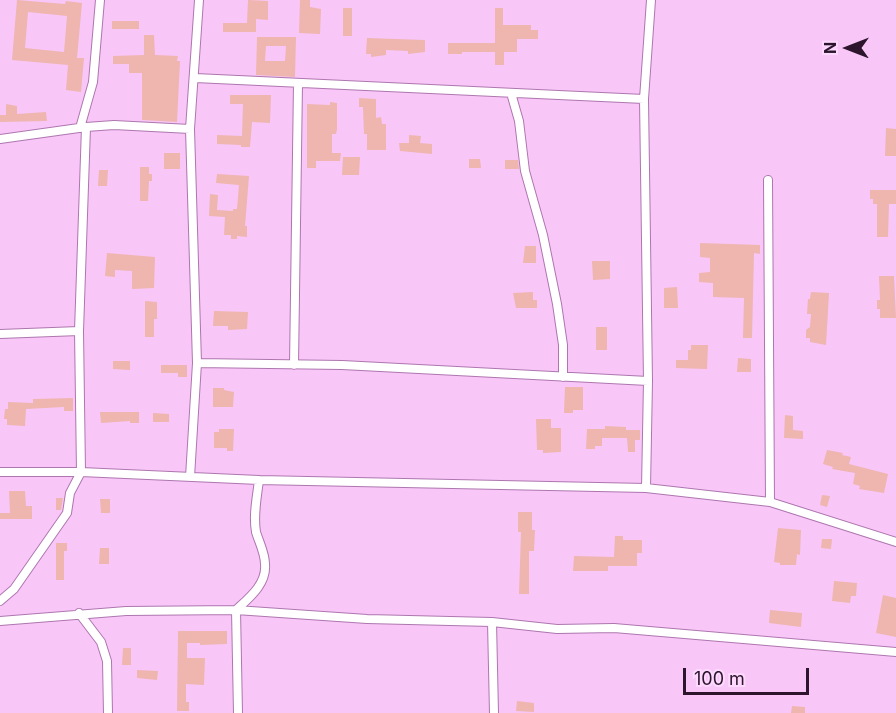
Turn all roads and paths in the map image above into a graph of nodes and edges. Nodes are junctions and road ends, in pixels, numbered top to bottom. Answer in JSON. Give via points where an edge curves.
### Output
{"nodes":[{"id":1,"x":100,"y":0,"type":"edge"},
{"id":2,"x":199,"y":0,"type":"edge"},
{"id":3,"x":651,"y":0,"type":"edge"},
{"id":4,"x":195,"y":78,"type":"junction"},
{"id":5,"x":298,"y":82,"type":"junction"},
{"id":6,"x":511,"y":93,"type":"junction"},
{"id":7,"x":644,"y":99,"type":"junction"},
{"id":8,"x":83,"y":127,"type":"junction"},
{"id":9,"x":190,"y":129,"type":"junction"},
{"id":10,"x":0,"y":139,"type":"edge"},
{"id":11,"x":768,"y":180,"type":"dead end"},
{"id":12,"x":79,"y":331,"type":"junction"},
{"id":13,"x":0,"y":334,"type":"edge"},
{"id":14,"x":197,"y":363,"type":"junction"},
{"id":15,"x":294,"y":365,"type":"junction"},
{"id":16,"x":563,"y":377,"type":"junction"},
{"id":17,"x":648,"y":381,"type":"junction"},
{"id":18,"x":0,"y":472,"type":"edge"},
{"id":19,"x":81,"y":472,"type":"junction"},
{"id":20,"x":190,"y":477,"type":"junction"},
{"id":21,"x":259,"y":480,"type":"junction"},
{"id":22,"x":646,"y":488,"type":"junction"},
{"id":23,"x":770,"y":502,"type":"junction"},
{"id":24,"x":896,"y":542,"type":"edge"},
{"id":25,"x":0,"y":601,"type":"edge"},
{"id":26,"x":236,"y":610,"type":"junction"},
{"id":27,"x":79,"y":614,"type":"junction"},
{"id":28,"x":0,"y":621,"type":"edge"},
{"id":29,"x":492,"y":622,"type":"junction"},
{"id":30,"x":896,"y":652,"type":"edge"},
{"id":31,"x":108,"y":713,"type":"edge"},
{"id":32,"x":238,"y":713,"type":"edge"},
{"id":33,"x":494,"y":713,"type":"edge"}],
"edges":[{"from":1,"to":8,"type":"street","via":[[93,82]]},
{"from":2,"to":4,"type":"street"},
{"from":3,"to":7,"type":"street"},
{"from":4,"to":5,"type":"street"},
{"from":4,"to":9,"type":"street"},
{"from":5,"to":6,"type":"street"},
{"from":5,"to":15,"type":"street"},
{"from":6,"to":7,"type":"street"},
{"from":6,"to":16,"type":"street","via":[[557,304]]},
{"from":7,"to":17,"type":"street"},
{"from":8,"to":9,"type":"street"},
{"from":8,"to":10,"type":"street"},
{"from":8,"to":12,"type":"street"},
{"from":9,"to":14,"type":"street"},
{"from":11,"to":23,"type":"street"},
{"from":12,"to":13,"type":"street"},
{"from":12,"to":19,"type":"street"},
{"from":14,"to":15,"type":"street"},
{"from":14,"to":20,"type":"street"},
{"from":15,"to":16,"type":"street"},
{"from":16,"to":17,"type":"street"},
{"from":17,"to":22,"type":"street"},
{"from":18,"to":19,"type":"street"},
{"from":19,"to":20,"type":"street"},
{"from":19,"to":25,"type":"street","via":[[70,493],[66,513],[14,589]]},
{"from":20,"to":21,"type":"street"},
{"from":21,"to":22,"type":"street"},
{"from":21,"to":26,"type":"street","via":[[256,531],[266,563],[265,573],[256,591]]},
{"from":22,"to":23,"type":"street"},
{"from":23,"to":24,"type":"street"},
{"from":26,"to":27,"type":"street"},
{"from":26,"to":29,"type":"street"},
{"from":26,"to":32,"type":"street"},
{"from":27,"to":28,"type":"street"},
{"from":27,"to":31,"type":"street","via":[[101,642],[107,661]]},
{"from":29,"to":30,"type":"street","via":[[557,629],[614,628]]},
{"from":29,"to":33,"type":"street"}]}
